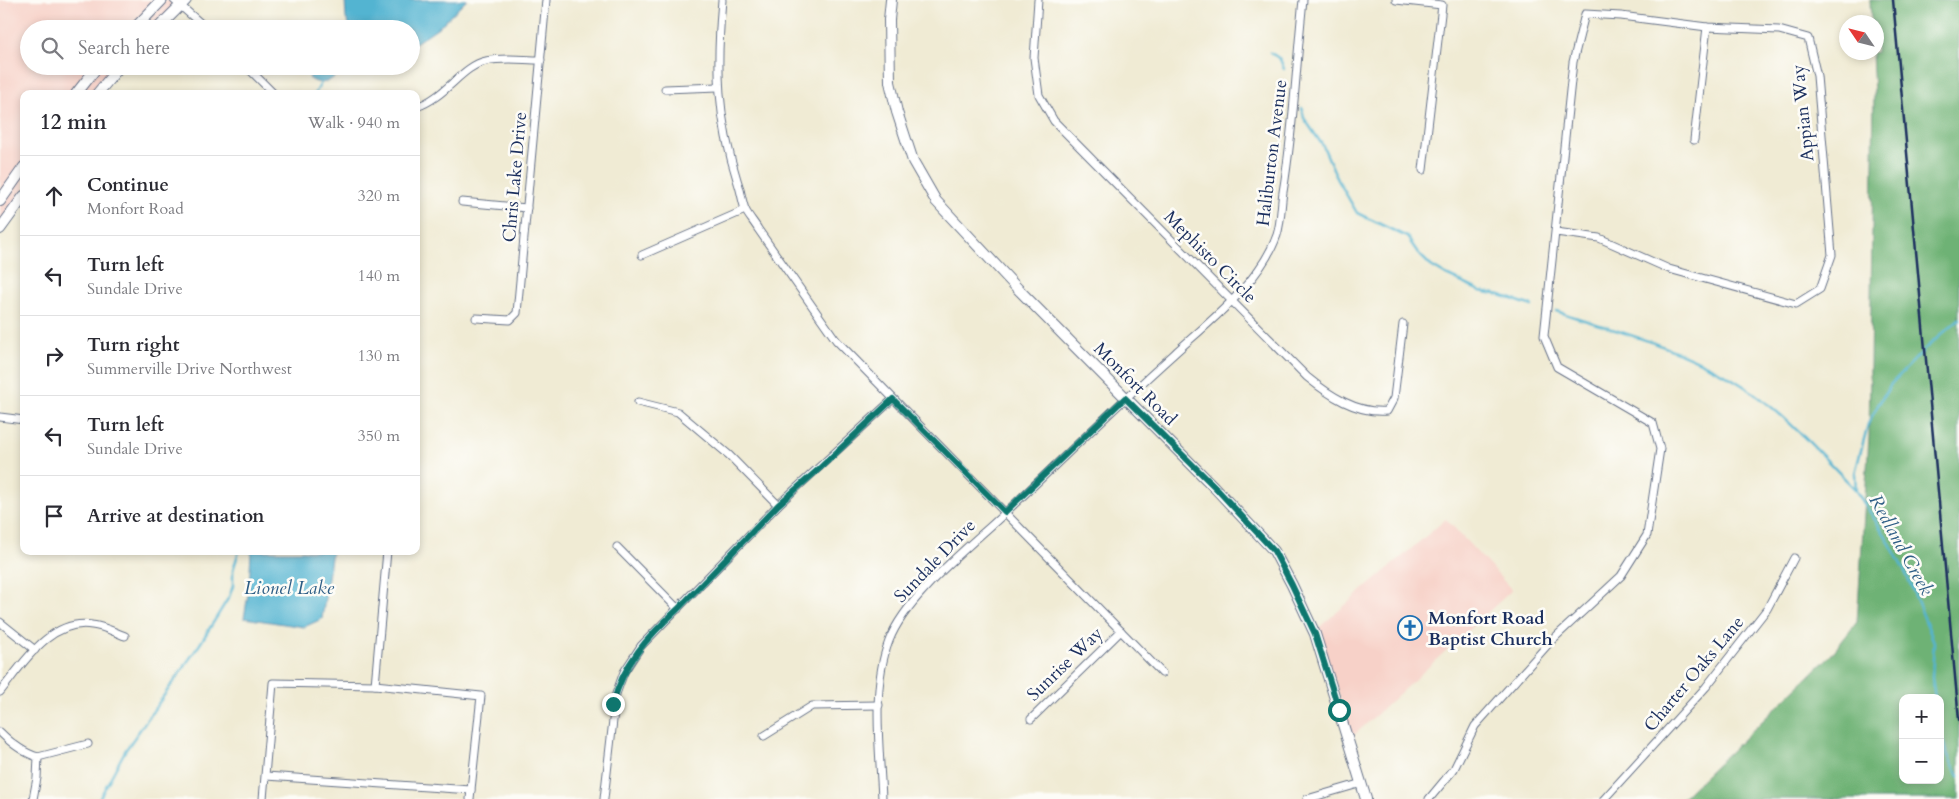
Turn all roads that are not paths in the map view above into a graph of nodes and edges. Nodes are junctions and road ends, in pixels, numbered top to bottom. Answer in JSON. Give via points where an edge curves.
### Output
{"nodes":[{"id":1,"x":162,"y":0,"type":"edge"},
{"id":2,"x":546,"y":0,"type":"edge"},
{"id":3,"x":722,"y":0,"type":"edge"},
{"id":4,"x":891,"y":0,"type":"edge"},
{"id":5,"x":1038,"y":0,"type":"edge"},
{"id":6,"x":1302,"y":0,"type":"edge"},
{"id":7,"x":1396,"y":0,"type":"edge"},
{"id":8,"x":180,"y":2,"type":"edge"},
{"id":9,"x":143,"y":20,"type":"edge"},
{"id":10,"x":165,"y":20,"type":"edge"},
{"id":11,"x":198,"y":20,"type":"edge"},
{"id":12,"x":1707,"y":27,"type":"junction"},
{"id":13,"x":541,"y":60,"type":"junction"},
{"id":14,"x":91,"y":75,"type":"edge"},
{"id":15,"x":113,"y":75,"type":"edge"},
{"id":16,"x":255,"y":75,"type":"edge"},
{"id":17,"x":718,"y":87,"type":"junction"},
{"id":18,"x":665,"y":88,"type":"dead end"},
{"id":19,"x":79,"y":90,"type":"edge"},
{"id":20,"x":100,"y":90,"type":"edge"},
{"id":21,"x":270,"y":90,"type":"edge"},
{"id":22,"x":420,"y":106,"type":"edge"},
{"id":23,"x":1694,"y":140,"type":"dead end"},
{"id":24,"x":1423,"y":170,"type":"dead end"},
{"id":25,"x":20,"y":173,"type":"edge"},
{"id":26,"x":0,"y":201,"type":"edge"},
{"id":27,"x":20,"y":202,"type":"edge"},
{"id":28,"x":462,"y":202,"type":"dead end"},
{"id":29,"x":527,"y":208,"type":"junction"},
{"id":30,"x":745,"y":210,"type":"junction"},
{"id":31,"x":0,"y":229,"type":"edge"},
{"id":32,"x":1556,"y":232,"type":"junction"},
{"id":33,"x":642,"y":255,"type":"dead end"},
{"id":34,"x":1233,"y":301,"type":"junction"},
{"id":35,"x":476,"y":318,"type":"dead end"},
{"id":36,"x":1403,"y":324,"type":"dead end"},
{"id":37,"x":1125,"y":398,"type":"junction"},
{"id":38,"x":893,"y":399,"type":"junction"},
{"id":39,"x":638,"y":402,"type":"dead end"},
{"id":40,"x":0,"y":417,"type":"edge"},
{"id":41,"x":20,"y":420,"type":"edge"},
{"id":42,"x":778,"y":505,"type":"junction"},
{"id":43,"x":1005,"y":512,"type":"junction"},
{"id":44,"x":618,"y":547,"type":"dead end"},
{"id":45,"x":388,"y":555,"type":"edge"},
{"id":46,"x":1794,"y":558,"type":"dead end"},
{"id":47,"x":678,"y":609,"type":"junction"},
{"id":48,"x":0,"y":622,"type":"edge"},
{"id":49,"x":1121,"y":631,"type":"junction"},
{"id":50,"x":125,"y":636,"type":"dead end"},
{"id":51,"x":35,"y":650,"type":"junction"},
{"id":52,"x":1162,"y":673,"type":"dead end"},
{"id":53,"x":375,"y":685,"type":"junction"},
{"id":54,"x":0,"y":692,"type":"edge"},
{"id":55,"x":879,"y":705,"type":"junction"},
{"id":56,"x":1031,"y":719,"type":"dead end"},
{"id":57,"x":0,"y":732,"type":"edge"},
{"id":58,"x":764,"y":736,"type":"dead end"},
{"id":59,"x":88,"y":744,"type":"dead end"},
{"id":60,"x":38,"y":757,"type":"junction"},
{"id":61,"x":266,"y":776,"type":"junction"},
{"id":62,"x":1362,"y":783,"type":"junction"},
{"id":63,"x":471,"y":790,"type":"junction"},
{"id":64,"x":33,"y":799,"type":"edge"},
{"id":65,"x":263,"y":799,"type":"edge"},
{"id":66,"x":470,"y":799,"type":"edge"},
{"id":67,"x":604,"y":799,"type":"edge"},
{"id":68,"x":882,"y":799,"type":"edge"},
{"id":69,"x":1307,"y":799,"type":"edge"},
{"id":70,"x":1366,"y":799,"type":"edge"},
{"id":71,"x":1430,"y":799,"type":"edge"},
{"id":72,"x":1604,"y":799,"type":"edge"}],
"edges":[{"from":1,"to":9,"type":"street"},
{"from":2,"to":13,"type":"street","name":"Chris Lake Drive"},
{"from":3,"to":17,"type":"street"},
{"from":4,"to":37,"type":"street","name":"Monfort Road","via":[[890,82],[912,161],[936,201]]},
{"from":5,"to":34,"type":"street","name":"Mephisto Circle","via":[[1035,68],[1039,95],[1054,121]]},
{"from":6,"to":34,"type":"street","name":"Haliburton Avenue","via":[[1291,149],[1278,234],[1268,254]]},
{"from":7,"to":24,"type":"street","via":[[1442,4]]},
{"from":8,"to":10,"type":"street"},
{"from":8,"to":11,"type":"street"},
{"from":12,"to":23,"type":"street"},
{"from":12,"to":32,"type":"street","name":"Appian Way","via":[[1585,14],[1574,62]]},
{"from":12,"to":32,"type":"street","name":"Appian Way","via":[[1779,30],[1808,38],[1817,76],[1832,255],[1820,290],[1796,304],[1669,269],[1599,238]]},
{"from":13,"to":22,"type":"street","via":[[486,61],[472,67],[439,96]]},
{"from":13,"to":29,"type":"street","name":"Chris Lake Drive"},
{"from":14,"to":19,"type":"street"},
{"from":15,"to":20,"type":"street"},
{"from":16,"to":21,"type":"street"},
{"from":17,"to":18,"type":"street"},
{"from":17,"to":30,"type":"street","via":[[724,132]]},
{"from":25,"to":26,"type":"street"},
{"from":27,"to":31,"type":"street"},
{"from":28,"to":29,"type":"street"},
{"from":29,"to":35,"type":"street","name":"Chris Lake Drive","via":[[517,313],[510,320]]},
{"from":30,"to":33,"type":"street"},
{"from":30,"to":38,"type":"street","via":[[836,340]]},
{"from":32,"to":71,"type":"street","name":"Appian Way","via":[[1544,336],[1556,367],[1654,423],[1660,449],[1646,535],[1621,576],[1551,641],[1475,726],[1454,770]]},
{"from":34,"to":36,"type":"street","name":"Mephisto Circle","via":[[1324,391],[1356,407],[1380,412],[1387,412],[1394,398]]},
{"from":34,"to":37,"type":"street","name":"Haliburton Avenue"},
{"from":37,"to":43,"type":"street","name":"Sundale Drive"},
{"from":37,"to":62,"type":"street","name":"Monfort Road","via":[[1274,551],[1315,634]]},
{"from":38,"to":42,"type":"street"},
{"from":38,"to":43,"type":"street"},
{"from":39,"to":42,"type":"street","via":[[678,412],[729,455]]},
{"from":40,"to":41,"type":"street"},
{"from":42,"to":47,"type":"street"},
{"from":43,"to":49,"type":"street"},
{"from":43,"to":55,"type":"street","name":"Sundale Drive","via":[[923,590],[900,618],[889,641]]},
{"from":44,"to":47,"type":"street"},
{"from":45,"to":53,"type":"street"},
{"from":46,"to":72,"type":"street","name":"Charter Oaks Lane","via":[[1768,609],[1706,687]]},
{"from":47,"to":67,"type":"street","via":[[641,646],[619,683],[613,704]]},
{"from":48,"to":51,"type":"street"},
{"from":49,"to":52,"type":"street"},
{"from":49,"to":56,"type":"street","name":"Sunrise Way"},
{"from":50,"to":51,"type":"street","via":[[92,625],[77,625],[49,636]]},
{"from":51,"to":54,"type":"street"},
{"from":53,"to":61,"type":"street","via":[[273,683]]},
{"from":53,"to":63,"type":"street","via":[[481,696]]},
{"from":55,"to":58,"type":"street","via":[[812,706]]},
{"from":55,"to":68,"type":"street","name":"Sundale Drive"},
{"from":57,"to":60,"type":"street","via":[[12,744]]},
{"from":59,"to":60,"type":"street"},
{"from":60,"to":64,"type":"street"},
{"from":61,"to":63,"type":"street"},
{"from":61,"to":65,"type":"street"},
{"from":62,"to":69,"type":"street"},
{"from":62,"to":70,"type":"street","name":"Monfort Road"},
{"from":63,"to":66,"type":"street"}]}
